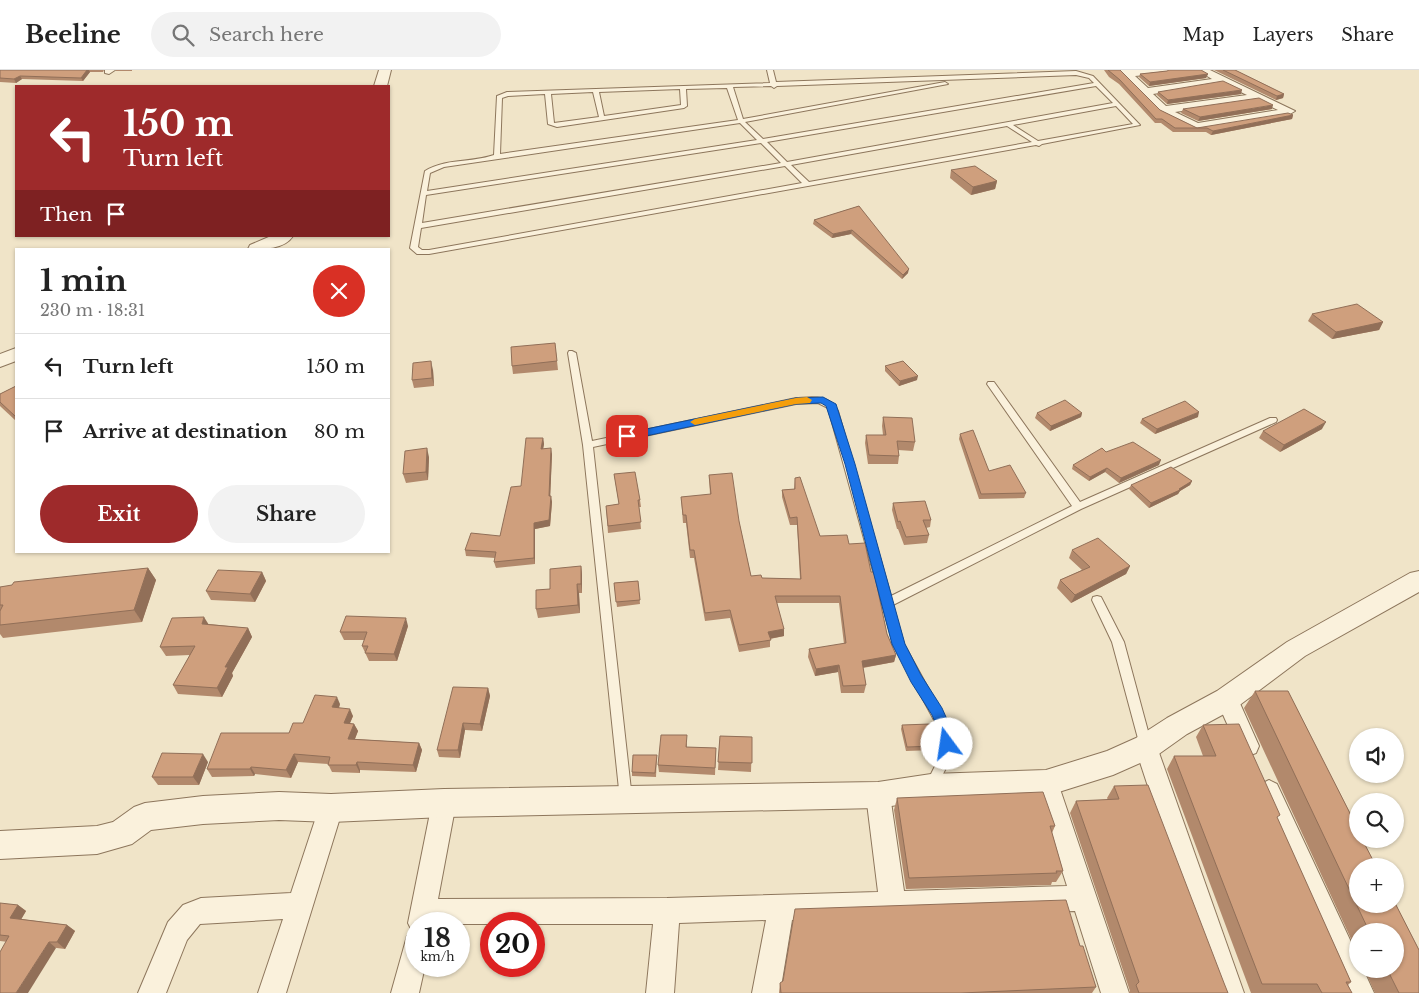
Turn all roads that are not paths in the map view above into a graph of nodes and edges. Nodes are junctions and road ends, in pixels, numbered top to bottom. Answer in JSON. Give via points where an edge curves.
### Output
{"nodes":[{"id":1,"x":385,"y":70,"type":"edge"},
{"id":2,"x":770,"y":70,"type":"edge"},
{"id":3,"x":1166,"y":70,"type":"edge"},
{"id":4,"x":1202,"y":70,"type":"edge"},
{"id":5,"x":1126,"y":72,"type":"edge"},
{"id":6,"x":983,"y":77,"type":"junction"},
{"id":7,"x":1224,"y":80,"type":"junction"},
{"id":8,"x":1098,"y":84,"type":"junction"},
{"id":9,"x":381,"y":85,"type":"edge"},
{"id":10,"x":774,"y":86,"type":"junction"},
{"id":11,"x":730,"y":87,"type":"junction"},
{"id":12,"x":683,"y":89,"type":"junction"},
{"id":13,"x":596,"y":92,"type":"junction"},
{"id":14,"x":1144,"y":92,"type":"junction"},
{"id":15,"x":548,"y":93,"type":"junction"},
{"id":16,"x":1257,"y":97,"type":"junction"},
{"id":17,"x":1118,"y":104,"type":"junction"},
{"id":18,"x":1164,"y":110,"type":"junction"},
{"id":19,"x":602,"y":118,"type":"junction"},
{"id":20,"x":741,"y":121,"type":"junction"},
{"id":21,"x":1008,"y":124,"type":"junction"},
{"id":22,"x":762,"y":141,"type":"junction"},
{"id":23,"x":1039,"y":144,"type":"junction"},
{"id":24,"x":497,"y":156,"type":"junction"},
{"id":25,"x":786,"y":164,"type":"junction"},
{"id":26,"x":808,"y":185,"type":"junction"},
{"id":27,"x":424,"y":194,"type":"junction"},
{"id":28,"x":418,"y":226,"type":"junction"},
{"id":29,"x":283,"y":237,"type":"edge"},
{"id":30,"x":258,"y":248,"type":"edge"},
{"id":31,"x":572,"y":353,"type":"dead end"},
{"id":32,"x":15,"y":354,"type":"edge"},
{"id":33,"x":0,"y":361,"type":"edge"},
{"id":34,"x":991,"y":384,"type":"dead end"},
{"id":35,"x":1273,"y":420,"type":"dead end"},
{"id":36,"x":588,"y":445,"type":"junction"},
{"id":37,"x":1078,"y":507,"type":"junction"},
{"id":38,"x":1419,"y":580,"type":"edge"},
{"id":39,"x":1098,"y":600,"type":"dead end"},
{"id":40,"x":887,"y":603,"type":"junction"},
{"id":41,"x":1227,"y":699,"type":"junction"},
{"id":42,"x":1146,"y":747,"type":"junction"},
{"id":43,"x":1046,"y":783,"type":"junction"},
{"id":44,"x":931,"y":787,"type":"junction"},
{"id":45,"x":878,"y":795,"type":"junction"},
{"id":46,"x":626,"y":800,"type":"junction"},
{"id":47,"x":444,"y":803,"type":"junction"},
{"id":48,"x":331,"y":808,"type":"junction"},
{"id":49,"x":0,"y":845,"type":"edge"},
{"id":50,"x":1084,"y":898,"type":"junction"},
{"id":51,"x":893,"y":905,"type":"junction"},
{"id":52,"x":301,"y":906,"type":"junction"},
{"id":53,"x":781,"y":908,"type":"junction"},
{"id":54,"x":667,"y":911,"type":"junction"},
{"id":55,"x":424,"y":912,"type":"edge"},
{"id":56,"x":470,"y":917,"type":"edge"},
{"id":57,"x":409,"y":977,"type":"edge"},
{"id":58,"x":152,"y":993,"type":"edge"},
{"id":59,"x":272,"y":993,"type":"edge"},
{"id":60,"x":405,"y":993,"type":"edge"},
{"id":61,"x":660,"y":993,"type":"edge"},
{"id":62,"x":766,"y":993,"type":"edge"},
{"id":63,"x":1115,"y":993,"type":"edge"},
{"id":64,"x":1230,"y":993,"type":"edge"},
{"id":65,"x":1360,"y":993,"type":"edge"}],
"edges":[{"from":1,"to":9,"type":"street"},
{"from":2,"to":10,"type":"lane"},
{"from":3,"to":5,"type":"street"},
{"from":4,"to":7,"type":"street"},
{"from":5,"to":14,"type":"street"},
{"from":6,"to":8,"type":"lane","via":[[1076,73],[1091,77]]},
{"from":6,"to":10,"type":"lane"},
{"from":6,"to":20,"type":"lane"},
{"from":7,"to":14,"type":"street"},
{"from":7,"to":16,"type":"street"},
{"from":8,"to":17,"type":"lane"},
{"from":8,"to":22,"type":"lane"},
{"from":10,"to":11,"type":"lane"},
{"from":11,"to":12,"type":"lane"},
{"from":11,"to":20,"type":"lane"},
{"from":12,"to":13,"type":"lane"},
{"from":12,"to":19,"type":"lane","via":[[684,106]]},
{"from":13,"to":15,"type":"lane"},
{"from":13,"to":19,"type":"lane"},
{"from":14,"to":18,"type":"street"},
{"from":15,"to":19,"type":"lane","via":[[552,124]]},
{"from":15,"to":24,"type":"lane","via":[[499,97]]},
{"from":16,"to":18,"type":"street"},
{"from":16,"to":18,"type":"street","via":[[1290,111],[1201,127]]},
{"from":17,"to":21,"type":"lane"},
{"from":17,"to":23,"type":"lane","via":[[1137,125]]},
{"from":20,"to":22,"type":"lane"},
{"from":20,"to":24,"type":"lane"},
{"from":21,"to":23,"type":"lane"},
{"from":21,"to":25,"type":"lane"},
{"from":22,"to":25,"type":"lane"},
{"from":22,"to":27,"type":"lane"},
{"from":23,"to":26,"type":"lane"},
{"from":24,"to":27,"type":"lane","via":[[433,168],[427,172]]},
{"from":25,"to":26,"type":"lane"},
{"from":25,"to":28,"type":"lane"},
{"from":26,"to":28,"type":"lane","via":[[429,252],[414,248]]},
{"from":27,"to":28,"type":"lane"},
{"from":29,"to":30,"type":"street"},
{"from":31,"to":36,"type":"lane"},
{"from":32,"to":33,"type":"street"},
{"from":34,"to":37,"type":"lane"},
{"from":35,"to":37,"type":"lane"},
{"from":36,"to":40,"type":"lane","via":[[796,401],[823,400],[831,404]]},
{"from":36,"to":46,"type":"lane"},
{"from":37,"to":40,"type":"lane"},
{"from":38,"to":41,"type":"street","via":[[1296,649]]},
{"from":39,"to":42,"type":"lane","via":[[1118,642]]},
{"from":40,"to":44,"type":"lane","via":[[899,644],[947,733],[946,754]]},
{"from":41,"to":42,"type":"street"},
{"from":41,"to":65,"type":"street"},
{"from":42,"to":43,"type":"street","via":[[1113,762]]},
{"from":42,"to":64,"type":"street"},
{"from":43,"to":44,"type":"street"},
{"from":43,"to":50,"type":"street"},
{"from":44,"to":45,"type":"street"},
{"from":45,"to":46,"type":"street"},
{"from":45,"to":51,"type":"street"},
{"from":46,"to":47,"type":"street"},
{"from":47,"to":48,"type":"street"},
{"from":47,"to":55,"type":"street"},
{"from":48,"to":49,"type":"street","via":[[279,806],[203,810],[145,817],[121,834],[97,840]]},
{"from":48,"to":52,"type":"street"},
{"from":50,"to":51,"type":"street"},
{"from":50,"to":63,"type":"street"},
{"from":51,"to":53,"type":"street"},
{"from":52,"to":58,"type":"street","via":[[192,914],[177,931]]},
{"from":52,"to":59,"type":"street"},
{"from":53,"to":54,"type":"street"},
{"from":53,"to":62,"type":"street"},
{"from":54,"to":56,"type":"street"},
{"from":54,"to":61,"type":"street"},
{"from":57,"to":60,"type":"street"}]}
